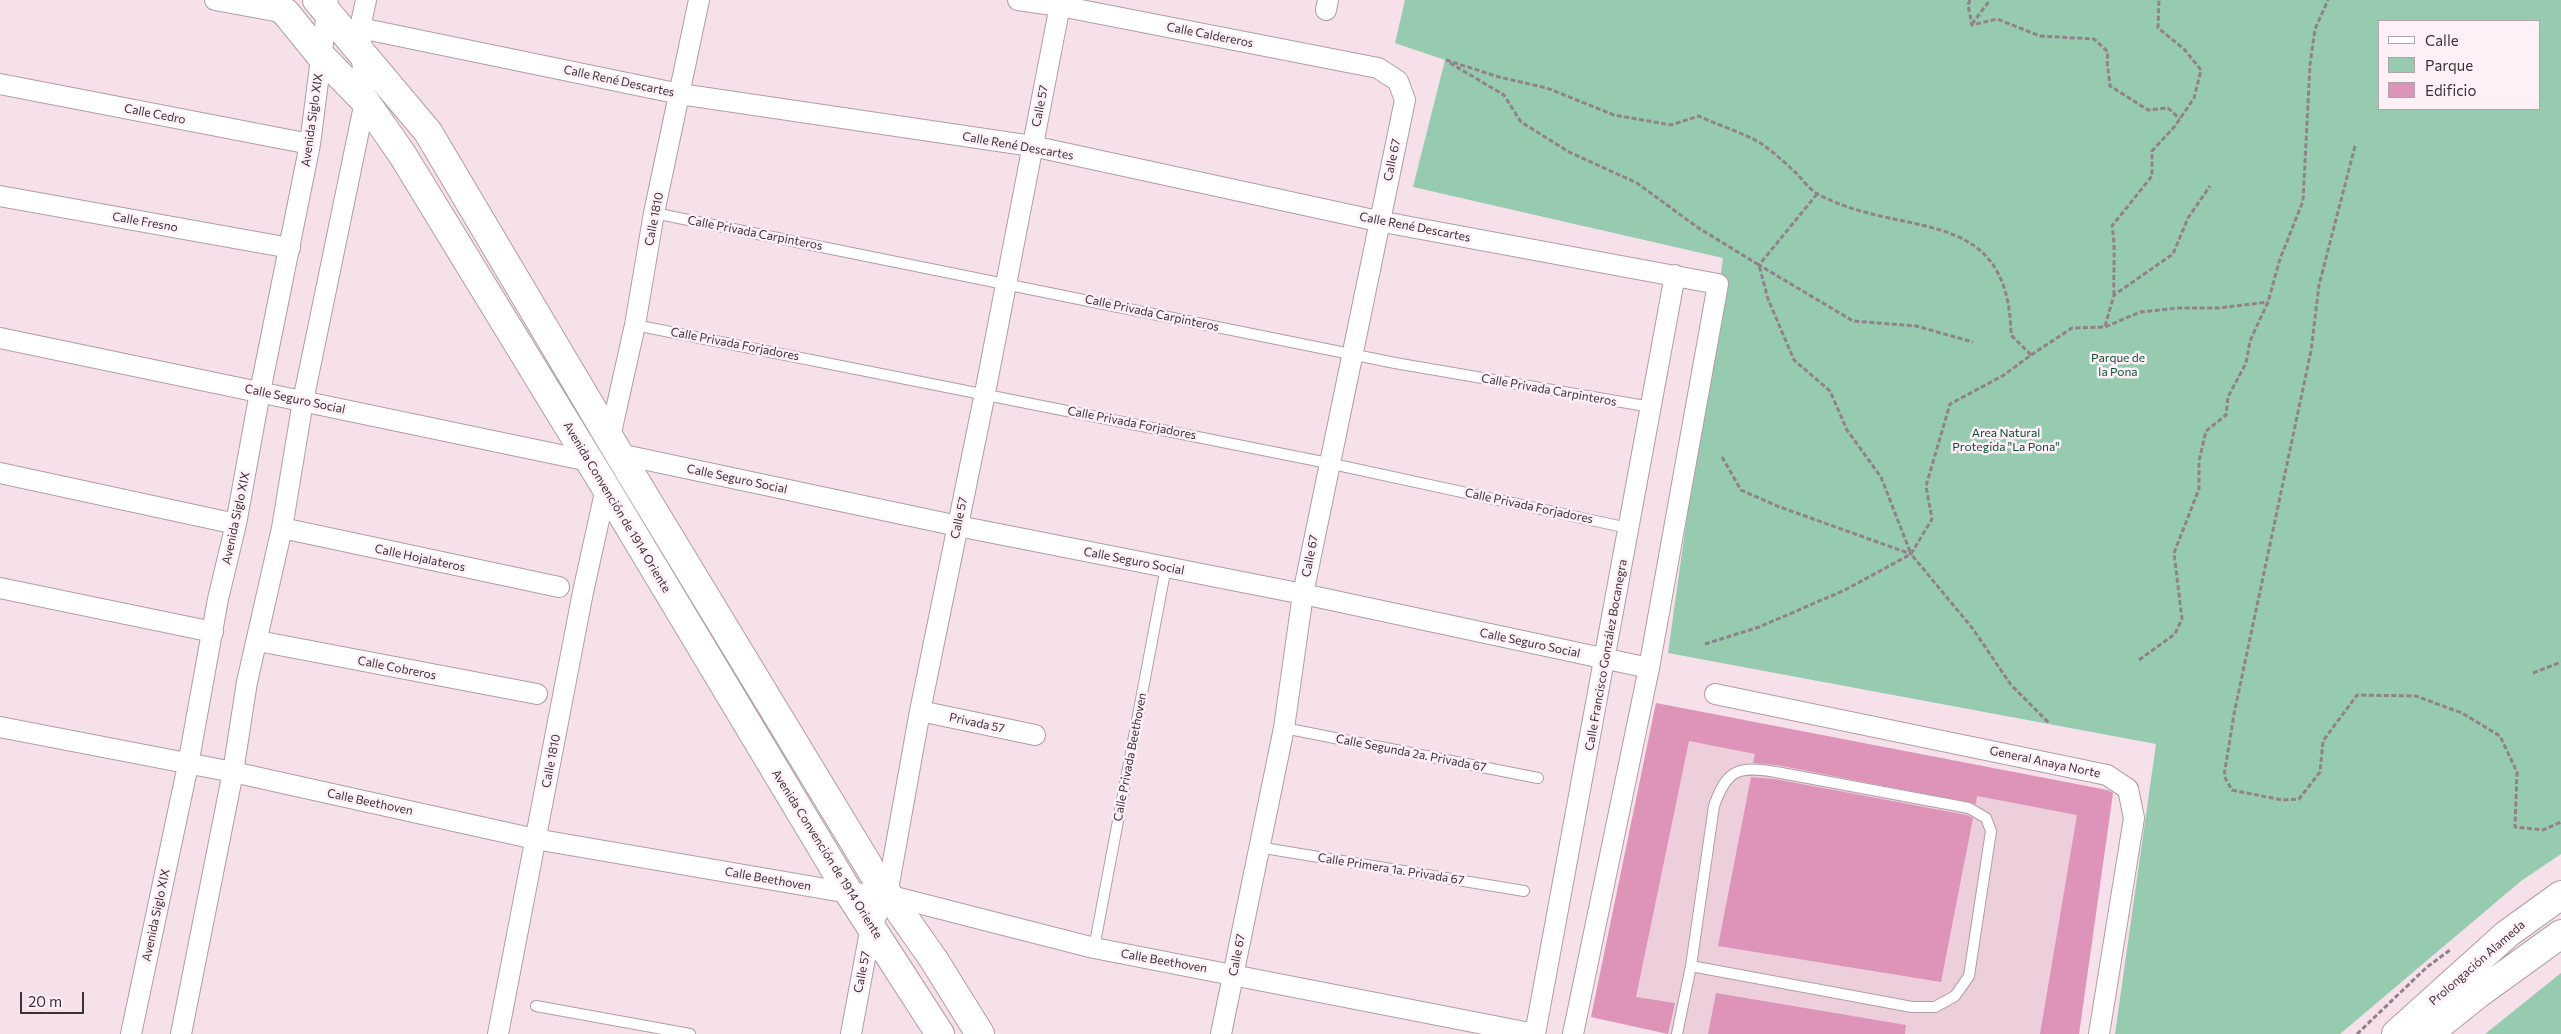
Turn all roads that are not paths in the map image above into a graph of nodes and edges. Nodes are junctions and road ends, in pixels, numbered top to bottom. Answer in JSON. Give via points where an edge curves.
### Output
{"nodes":[{"id":1,"x":215,"y":0,"type":"edge"},
{"id":2,"x":366,"y":0,"type":"edge"},
{"id":3,"x":698,"y":0,"type":"edge"},
{"id":4,"x":1018,"y":0,"type":"edge"},
{"id":5,"x":1061,"y":3,"type":"edge"},
{"id":6,"x":325,"y":4,"type":"edge"},
{"id":7,"x":277,"y":7,"type":"edge"},
{"id":8,"x":361,"y":40,"type":"junction"},
{"id":9,"x":320,"y":55,"type":"junction"},
{"id":10,"x":1398,"y":81,"type":"joint"},
{"id":11,"x":0,"y":84,"type":"edge"},
{"id":12,"x":680,"y":94,"type":"junction"},
{"id":13,"x":365,"y":101,"type":"junction"},
{"id":14,"x":310,"y":144,"type":"junction"},
{"id":15,"x":1032,"y":146,"type":"junction"},
{"id":16,"x":0,"y":196,"type":"edge"},
{"id":17,"x":654,"y":212,"type":"junction"},
{"id":18,"x":1378,"y":221,"type":"junction"},
{"id":19,"x":290,"y":248,"type":"junction"},
{"id":20,"x":1675,"y":275,"type":"junction"},
{"id":21,"x":1005,"y":283,"type":"junction"},
{"id":22,"x":635,"y":324,"type":"junction"},
{"id":23,"x":0,"y":338,"type":"edge"},
{"id":24,"x":1351,"y":354,"type":"junction"},
{"id":25,"x":260,"y":392,"type":"junction"},
{"id":26,"x":985,"y":393,"type":"junction"},
{"id":27,"x":303,"y":402,"type":"junction"},
{"id":28,"x":1651,"y":407,"type":"junction"},
{"id":29,"x":614,"y":446,"type":"junction"},
{"id":30,"x":589,"y":461,"type":"junction"},
{"id":31,"x":1328,"y":463,"type":"junction"},
{"id":32,"x":0,"y":473,"type":"edge"},
{"id":33,"x":606,"y":488,"type":"junction"},
{"id":34,"x":236,"y":524,"type":"junction"},
{"id":35,"x":958,"y":526,"type":"junction"},
{"id":36,"x":282,"y":528,"type":"junction"},
{"id":37,"x":1628,"y":528,"type":"junction"},
{"id":38,"x":1166,"y":567,"type":"junction"},
{"id":39,"x":559,"y":587,"type":"dead end"},
{"id":40,"x":0,"y":588,"type":"edge"},
{"id":41,"x":1302,"y":594,"type":"junction"},
{"id":42,"x":213,"y":632,"type":"junction"},
{"id":43,"x":258,"y":641,"type":"junction"},
{"id":44,"x":1605,"y":659,"type":"junction"},
{"id":45,"x":1649,"y":668,"type":"junction"},
{"id":46,"x":536,"y":694,"type":"dead end"},
{"id":47,"x":1715,"y":694,"type":"dead end"},
{"id":48,"x":920,"y":711,"type":"junction"},
{"id":49,"x":0,"y":727,"type":"edge"},
{"id":50,"x":1284,"y":728,"type":"junction"},
{"id":51,"x":1035,"y":735,"type":"dead end"},
{"id":52,"x":188,"y":765,"type":"junction"},
{"id":53,"x":233,"y":772,"type":"junction"},
{"id":54,"x":1538,"y":778,"type":"dead end"},
{"id":55,"x":535,"y":839,"type":"junction"},
{"id":56,"x":1258,"y":847,"type":"junction"},
{"id":57,"x":1524,"y":890,"type":"dead end"},
{"id":58,"x":849,"y":893,"type":"junction"},
{"id":59,"x":887,"y":894,"type":"junction"},
{"id":60,"x":2561,"y":895,"type":"edge"},
{"id":61,"x":871,"y":926,"type":"junction"},
{"id":62,"x":2561,"y":934,"type":"edge"},
{"id":63,"x":1094,"y":948,"type":"junction"},
{"id":64,"x":1691,"y":966,"type":"junction"},
{"id":65,"x":1233,"y":974,"type":"junction"},
{"id":66,"x":536,"y":1006,"type":"dead end"},
{"id":67,"x":131,"y":1034,"type":"edge"},
{"id":68,"x":181,"y":1034,"type":"edge"},
{"id":69,"x":498,"y":1034,"type":"edge"},
{"id":70,"x":690,"y":1034,"type":"edge"},
{"id":71,"x":851,"y":1034,"type":"edge"},
{"id":72,"x":940,"y":1034,"type":"edge"},
{"id":73,"x":980,"y":1034,"type":"edge"},
{"id":74,"x":1221,"y":1034,"type":"edge"},
{"id":75,"x":1535,"y":1034,"type":"edge"},
{"id":76,"x":1573,"y":1034,"type":"edge"},
{"id":77,"x":1677,"y":1034,"type":"edge"},
{"id":78,"x":2099,"y":1034,"type":"edge"},
{"id":79,"x":2396,"y":1034,"type":"edge"},
{"id":80,"x":2428,"y":1034,"type":"edge"}],
"edges":[{"from":1,"to":7,"type":"street"},
{"from":2,"to":8,"type":"street"},
{"from":3,"to":12,"type":"street","name":"Calle 1810"},
{"from":4,"to":5,"type":"street","name":"Calle Caldereros"},
{"from":5,"to":10,"type":"street","name":"Calle Caldereros","via":[[1378,68]]},
{"from":5,"to":15,"type":"street","name":"Calle 57"},
{"from":6,"to":8,"type":"main road"},
{"from":6,"to":9,"type":"street","name":"Avenida Siglo XIX"},
{"from":7,"to":9,"type":"main road","name":"Avenida Convención de 1914 Oriente"},
{"from":8,"to":12,"type":"street","name":"Calle René Descartes"},
{"from":8,"to":13,"type":"street"},
{"from":8,"to":29,"type":"main road","via":[[428,132]]},
{"from":9,"to":13,"type":"main road","name":"Avenida Convención de 1914 Oriente"},
{"from":9,"to":14,"type":"street","name":"Avenida Siglo XIX"},
{"from":10,"to":18,"type":"street","name":"Calle 67","via":[[1405,100]]},
{"from":11,"to":14,"type":"street","name":"Calle Cedro"},
{"from":12,"to":15,"type":"street","name":"Calle René Descartes"},
{"from":12,"to":17,"type":"street","name":"Calle 1810"},
{"from":13,"to":27,"type":"street"},
{"from":13,"to":30,"type":"main road","name":"Avenida Convención de 1914 Oriente","via":[[402,154]]},
{"from":14,"to":19,"type":"street","name":"Avenida Siglo XIX"},
{"from":15,"to":18,"type":"street","name":"Calle René Descartes"},
{"from":15,"to":21,"type":"street","name":"Calle 57"},
{"from":16,"to":19,"type":"street","name":"Calle Fresno"},
{"from":17,"to":21,"type":"lane","name":"Calle Privada Carpinteros"},
{"from":17,"to":22,"type":"street","name":"Calle 1810"},
{"from":18,"to":20,"type":"street","name":"Calle René Descartes"},
{"from":18,"to":24,"type":"street","name":"Calle 67"},
{"from":19,"to":25,"type":"street","name":"Avenida Siglo XIX"},
{"from":20,"to":28,"type":"street","name":"Calle Francisco González Bocanegra"},
{"from":20,"to":45,"type":"street","name":"Calle René Descartes","via":[[1718,284]]},
{"from":21,"to":24,"type":"lane","name":"Calle Privada Carpinteros"},
{"from":21,"to":26,"type":"street","name":"Calle 57"},
{"from":22,"to":26,"type":"lane","name":"Calle Privada Forjadores"},
{"from":22,"to":29,"type":"street","name":"Calle 1810"},
{"from":23,"to":25,"type":"street","name":"Calle Seguro Social"},
{"from":24,"to":28,"type":"lane","name":"Calle Privada Carpinteros"},
{"from":24,"to":31,"type":"street","name":"Calle 67"},
{"from":25,"to":27,"type":"street","name":"Calle Seguro Social"},
{"from":25,"to":34,"type":"street","name":"Avenida Siglo XIX"},
{"from":26,"to":31,"type":"lane","name":"Calle Privada Forjadores"},
{"from":26,"to":35,"type":"street","name":"Calle 57"},
{"from":27,"to":30,"type":"street","name":"Calle Seguro Social"},
{"from":27,"to":36,"type":"street"},
{"from":28,"to":37,"type":"street","name":"Calle Francisco González Bocanegra"},
{"from":29,"to":35,"type":"street","name":"Calle Seguro Social"},
{"from":29,"to":59,"type":"main road"},
{"from":30,"to":33,"type":"main road","name":"Avenida Convención de 1914 Oriente"},
{"from":31,"to":37,"type":"lane","name":"Calle Privada Forjadores"},
{"from":31,"to":41,"type":"street","name":"Calle 67"},
{"from":32,"to":34,"type":"street"},
{"from":33,"to":55,"type":"street","name":"Calle 1810"},
{"from":33,"to":58,"type":"main road","name":"Avenida Convención de 1914 Oriente"},
{"from":34,"to":42,"type":"street","name":"Avenida Siglo XIX"},
{"from":35,"to":38,"type":"street","name":"Calle Seguro Social"},
{"from":35,"to":48,"type":"street","name":"Calle 57"},
{"from":36,"to":39,"type":"street","name":"Calle Hojalateros"},
{"from":36,"to":43,"type":"street"},
{"from":37,"to":44,"type":"street","name":"Calle Francisco González Bocanegra"},
{"from":38,"to":41,"type":"street","name":"Calle Seguro Social"},
{"from":38,"to":63,"type":"lane","name":"Calle Privada Beethoven"},
{"from":40,"to":42,"type":"street"},
{"from":41,"to":44,"type":"street","name":"Calle Seguro Social"},
{"from":41,"to":50,"type":"street","name":"Calle 67"},
{"from":42,"to":52,"type":"street","name":"Avenida Siglo XIX"},
{"from":43,"to":46,"type":"street","name":"Calle Cobreros"},
{"from":43,"to":53,"type":"street","via":[[247,682]]},
{"from":44,"to":45,"type":"street","name":"Calle Seguro Social"},
{"from":44,"to":75,"type":"street","name":"Calle Francisco González Bocanegra"},
{"from":45,"to":76,"type":"street"},
{"from":47,"to":78,"type":"street","name":"General Anaya Norte","via":[[2107,775],[2128,788],[2134,818]]},
{"from":48,"to":51,"type":"street","name":"Privada 57"},
{"from":48,"to":59,"type":"street","name":"Calle 57"},
{"from":49,"to":52,"type":"street","name":"Calle Beethoven"},
{"from":50,"to":54,"type":"lane","name":"Calle Segunda 2a. Privada 67"},
{"from":50,"to":56,"type":"street","name":"Calle 67"},
{"from":52,"to":53,"type":"street","name":"Calle Beethoven"},
{"from":52,"to":67,"type":"street","name":"Avenida Siglo XIX"},
{"from":53,"to":55,"type":"street","name":"Calle Beethoven"},
{"from":53,"to":68,"type":"street"},
{"from":55,"to":58,"type":"street","name":"Calle Beethoven"},
{"from":55,"to":69,"type":"street","name":"Calle 1810"},
{"from":56,"to":57,"type":"lane","name":"Calle Primera 1a. Privada 67"},
{"from":56,"to":65,"type":"street","name":"Calle 67"},
{"from":58,"to":59,"type":"street","name":"Calle Beethoven"},
{"from":58,"to":61,"type":"main road","name":"Avenida Convención de 1914 Oriente"},
{"from":59,"to":61,"type":"street","name":"Calle 57"},
{"from":59,"to":63,"type":"street","name":"Calle Beethoven"},
{"from":59,"to":73,"type":"main road","via":[[934,960]]},
{"from":60,"to":79,"type":"main road","name":"Prolongación Alameda","via":[[2507,934]]},
{"from":61,"to":71,"type":"street","name":"Calle 57"},
{"from":61,"to":72,"type":"main road","name":"Avenida Convención de 1914 Oriente"},
{"from":62,"to":80,"type":"main road","name":"Prolongación Alameda"},
{"from":63,"to":65,"type":"street","name":"Calle Beethoven"},
{"from":64,"to":64,"type":"lane","via":[[1714,806],[1721,786],[1735,773],[1750,768],[1776,772],[1969,808],[1986,818],[1992,831],[1969,976],[1954,996],[1935,1007],[1912,1007]]},
{"from":64,"to":77,"type":"lane"},
{"from":65,"to":74,"type":"street","name":"Calle 67"},
{"from":65,"to":75,"type":"street","name":"Calle Beethoven"},
{"from":66,"to":70,"type":"lane"}]}
